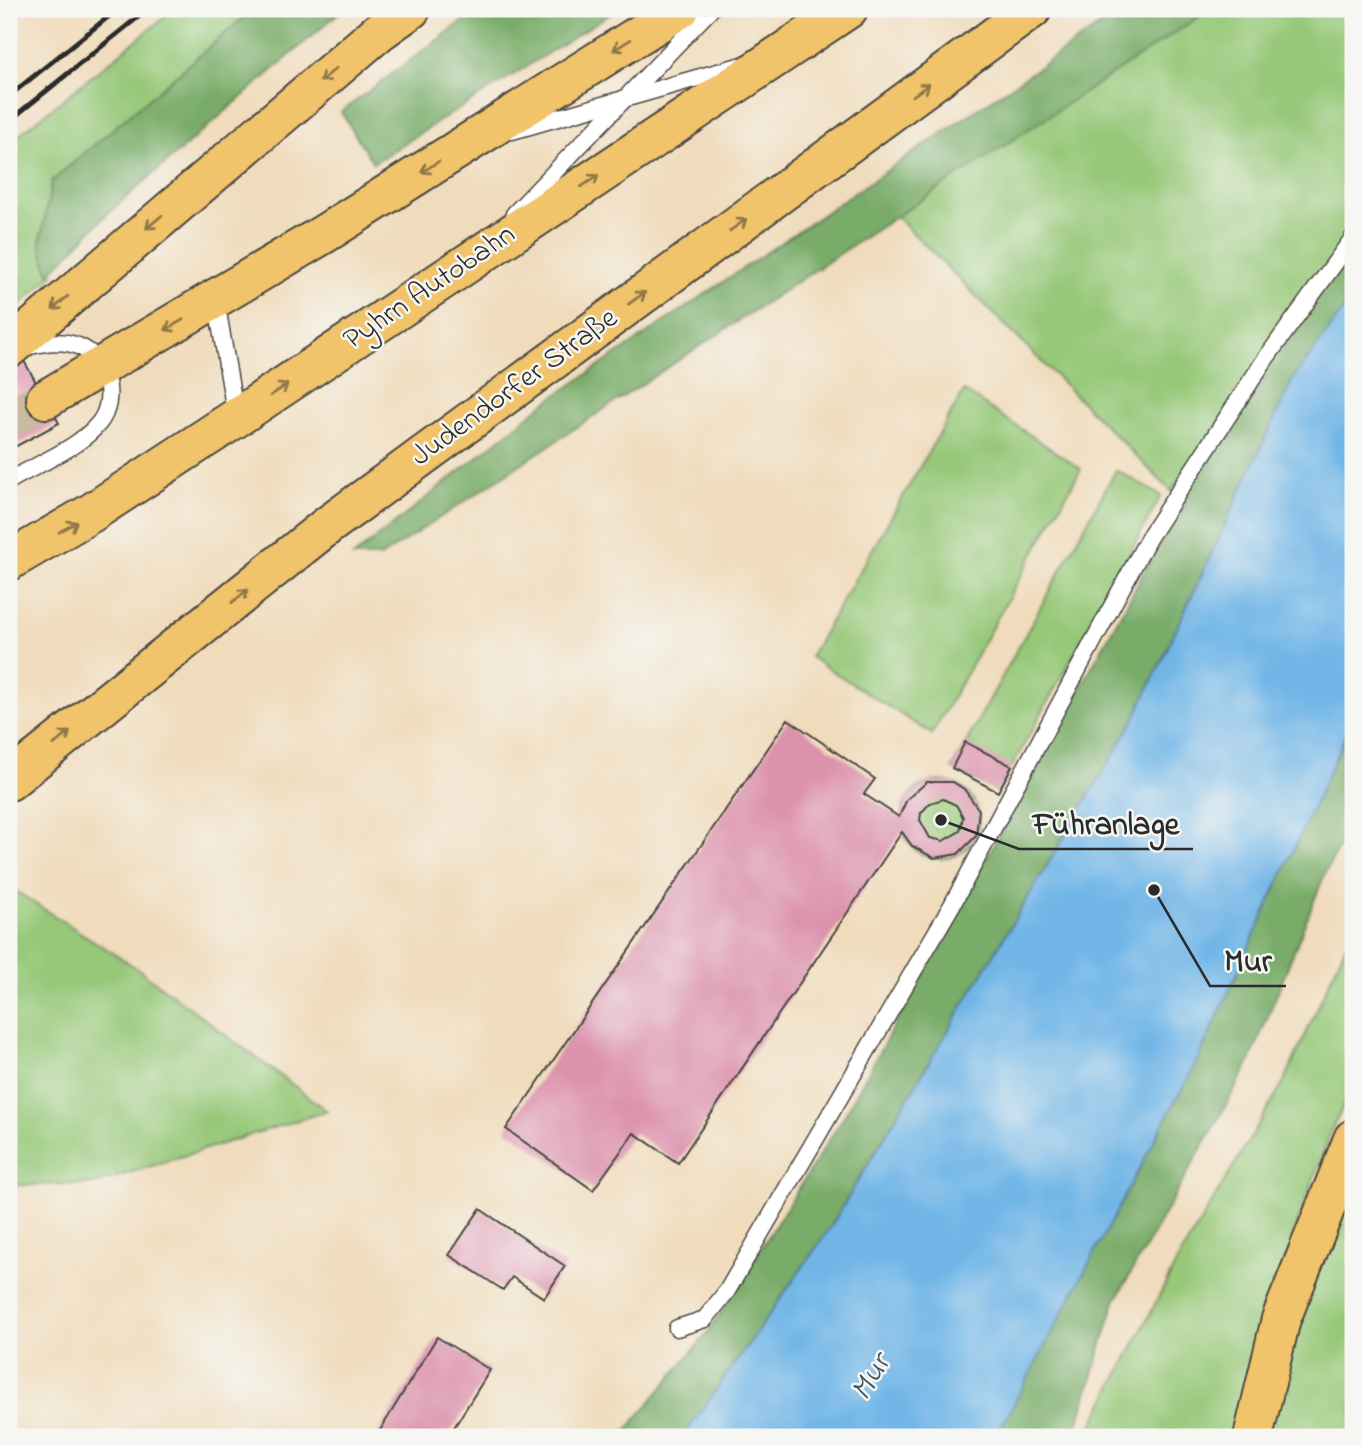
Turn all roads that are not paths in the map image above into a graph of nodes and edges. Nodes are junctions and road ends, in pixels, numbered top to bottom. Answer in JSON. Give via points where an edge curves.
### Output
{"nodes":[{"id":1,"x":411,"y":9,"type":"edge"},
{"id":2,"x":680,"y":9,"type":"edge"},
{"id":3,"x":711,"y":9,"type":"edge"},
{"id":4,"x":848,"y":9,"type":"edge"},
{"id":5,"x":1032,"y":9,"type":"edge"},
{"id":6,"x":782,"y":53,"type":"junction"},
{"id":7,"x":623,"y":100,"type":"junction"},
{"id":8,"x":467,"y":144,"type":"junction"},
{"id":9,"x":1353,"y":238,"type":"edge"},
{"id":10,"x":469,"y":261,"type":"junction"},
{"id":11,"x":216,"y":300,"type":"junction"},
{"id":12,"x":9,"y":349,"type":"edge"},
{"id":13,"x":102,"y":367,"type":"junction"},
{"id":14,"x":46,"y":399,"type":"tunnel mouth"},
{"id":15,"x":236,"y":418,"type":"junction"},
{"id":16,"x":9,"y":481,"type":"edge"},
{"id":17,"x":9,"y":561,"type":"edge"},
{"id":18,"x":9,"y":781,"type":"edge"},
{"id":19,"x":1353,"y":1139,"type":"edge"},
{"id":20,"x":677,"y":1328,"type":"dead end"},
{"id":21,"x":1253,"y":1437,"type":"edge"}],
"edges":[{"from":1,"to":12,"type":"main road","one_way":true,"via":[[111,258]]},
{"from":2,"to":8,"type":"main road","one_way":true},
{"from":3,"to":7,"type":"lane"},
{"from":4,"to":6,"type":"main road","name":"Pyhrn Autobahn"},
{"from":18,"to":5,"type":"main road","name":"Judendorfer Straße","one_way":true,"via":[[327,526]]},
{"from":6,"to":7,"type":"lane"},
{"from":10,"to":6,"type":"main road","name":"Pyhrn Autobahn","one_way":true},
{"from":7,"to":8,"type":"lane"},
{"from":7,"to":10,"type":"lane"},
{"from":8,"to":11,"type":"main road","one_way":true},
{"from":9,"to":20,"type":"lane","via":[[1264,361],[1149,537],[952,905],[727,1291],[705,1319]]},
{"from":15,"to":10,"type":"main road","name":"Pyhrn Autobahn","one_way":true},
{"from":11,"to":13,"type":"main road","one_way":true},
{"from":11,"to":15,"type":"lane"},
{"from":12,"to":13,"type":"lane","via":[[64,342],[90,353]]},
{"from":13,"to":14,"type":"main road"},
{"from":13,"to":16,"type":"lane","via":[[109,387],[108,405],[100,422]]},
{"from":17,"to":15,"type":"main road","name":"Pyhrn Autobahn","one_way":true},
{"from":19,"to":21,"type":"main road","via":[[1281,1320]]}]}
